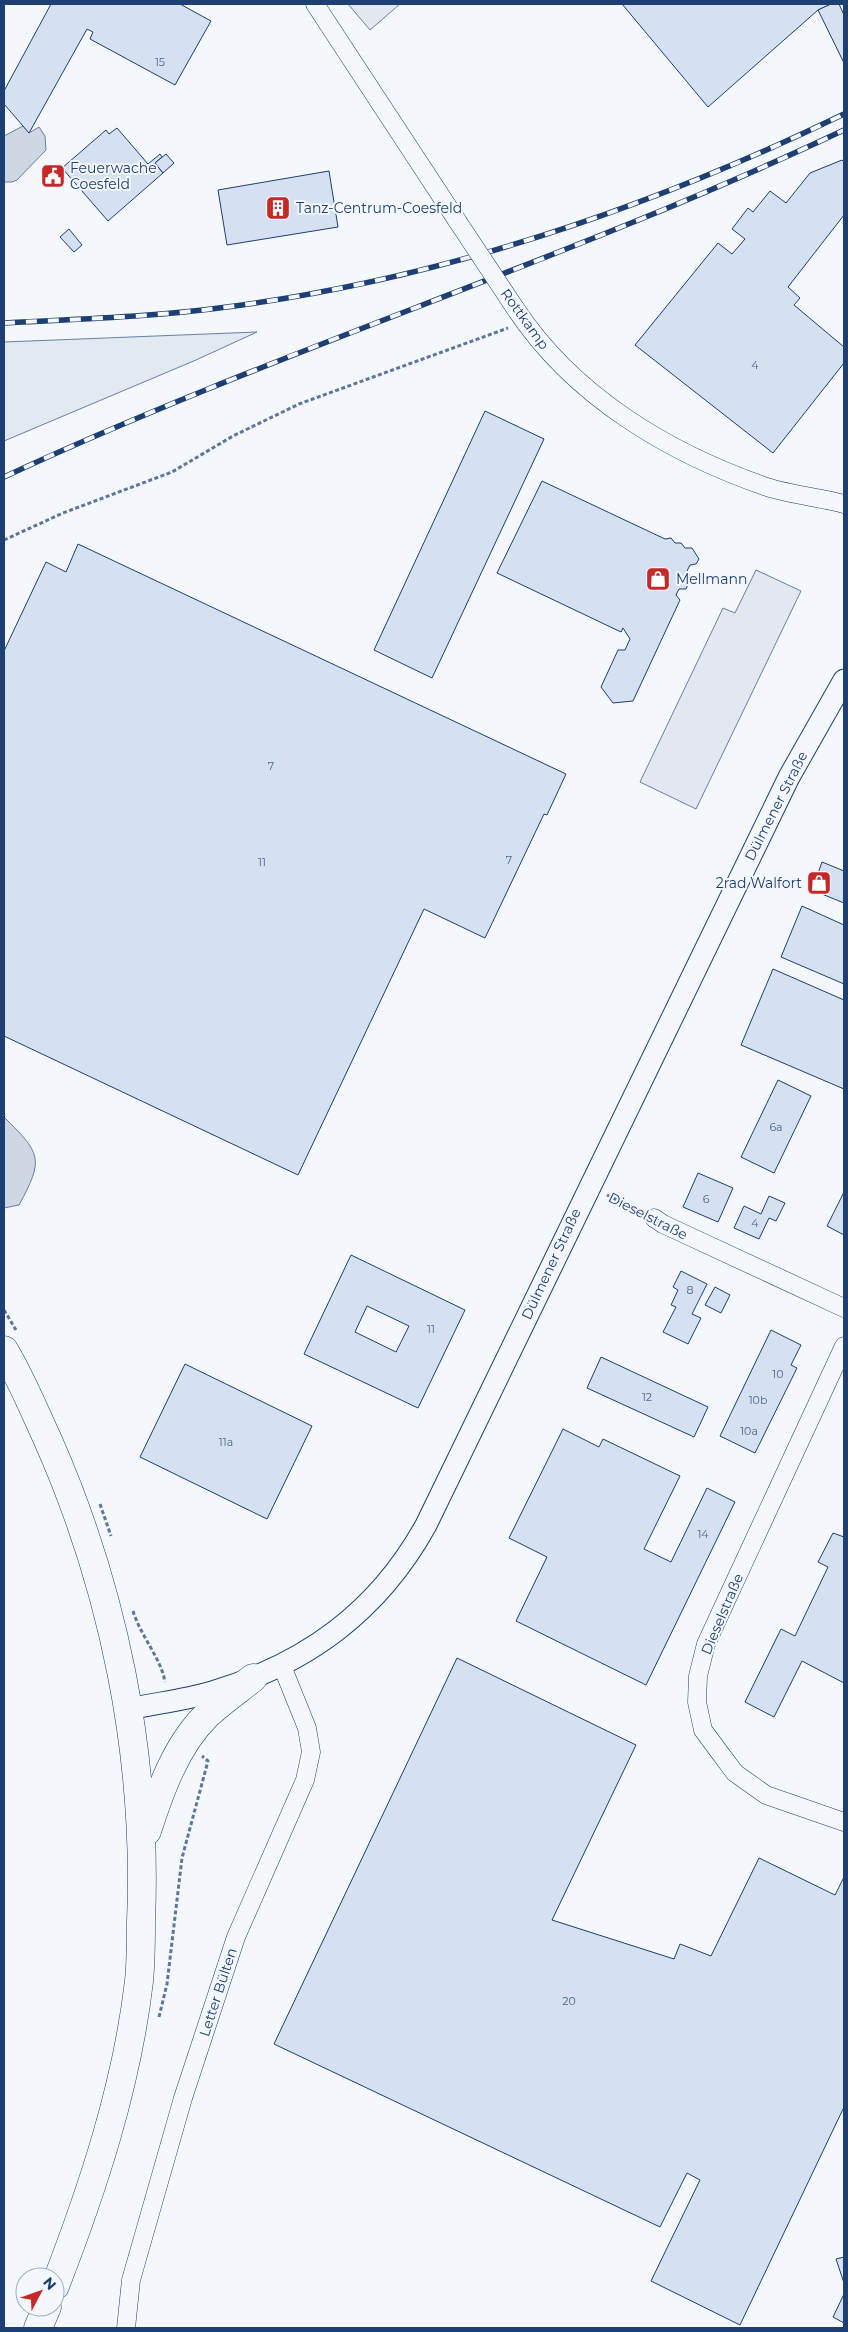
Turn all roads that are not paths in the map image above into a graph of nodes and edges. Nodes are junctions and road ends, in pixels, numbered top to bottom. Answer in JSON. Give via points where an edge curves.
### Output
{"nodes":[{"id":1,"x":315,"y":4,"type":"edge"},
{"id":2,"x":844,"y":504,"type":"edge"},
{"id":3,"x":844,"y":680,"type":"edge"},
{"id":4,"x":654,"y":1218,"type":"road end"},
{"id":5,"x":844,"y":1308,"type":"edge"},
{"id":6,"x":844,"y":1346,"type":"edge"},
{"id":7,"x":4,"y":1350,"type":"edge"},
{"id":8,"x":282,"y":1666,"type":"junction"},
{"id":9,"x":253,"y":1678,"type":"junction"},
{"id":10,"x":130,"y":1709,"type":"junction"},
{"id":11,"x":844,"y":1822,"type":"edge"},
{"id":12,"x":143,"y":1845,"type":"junction"},
{"id":13,"x":62,"y":2267,"type":"edge"},
{"id":14,"x":126,"y":2328,"type":"edge"}],
"edges":[{"from":1,"to":2,"type":"street","name":"Rottkamp","bridge":true,"via":[[515,308],[559,364],[641,428],[696,457],[769,488]]},
{"from":3,"to":8,"type":"street","name":"Dülmener Straße","via":[[788,777],[418,1540],[394,1574],[359,1612],[322,1642]]},
{"from":4,"to":5,"type":"street","name":"Dieselstraße"},
{"from":6,"to":11,"type":"street","name":"Dieselstraße","via":[[706,1644],[698,1676],[697,1702],[703,1730],[735,1773],[766,1795]]},
{"from":7,"to":10,"type":"main road","via":[[19,1374],[62,1472],[98,1574]]},
{"from":8,"to":9,"type":"street","name":"Dülmener Straße"},
{"from":8,"to":14,"type":"street","name":"Letter Bülten","via":[[306,1728],[311,1752],[305,1780],[236,1937],[183,2098],[131,2280]]},
{"from":9,"to":10,"type":"street","name":"Dülmener Straße","via":[[210,1692]]},
{"from":9,"to":12,"type":"main road","via":[[206,1716],[185,1743],[157,1798]]},
{"from":10,"to":12,"type":"main road"},
{"from":12,"to":13,"type":"main road","via":[[139,1978],[129,2038],[100,2157]]}]}
